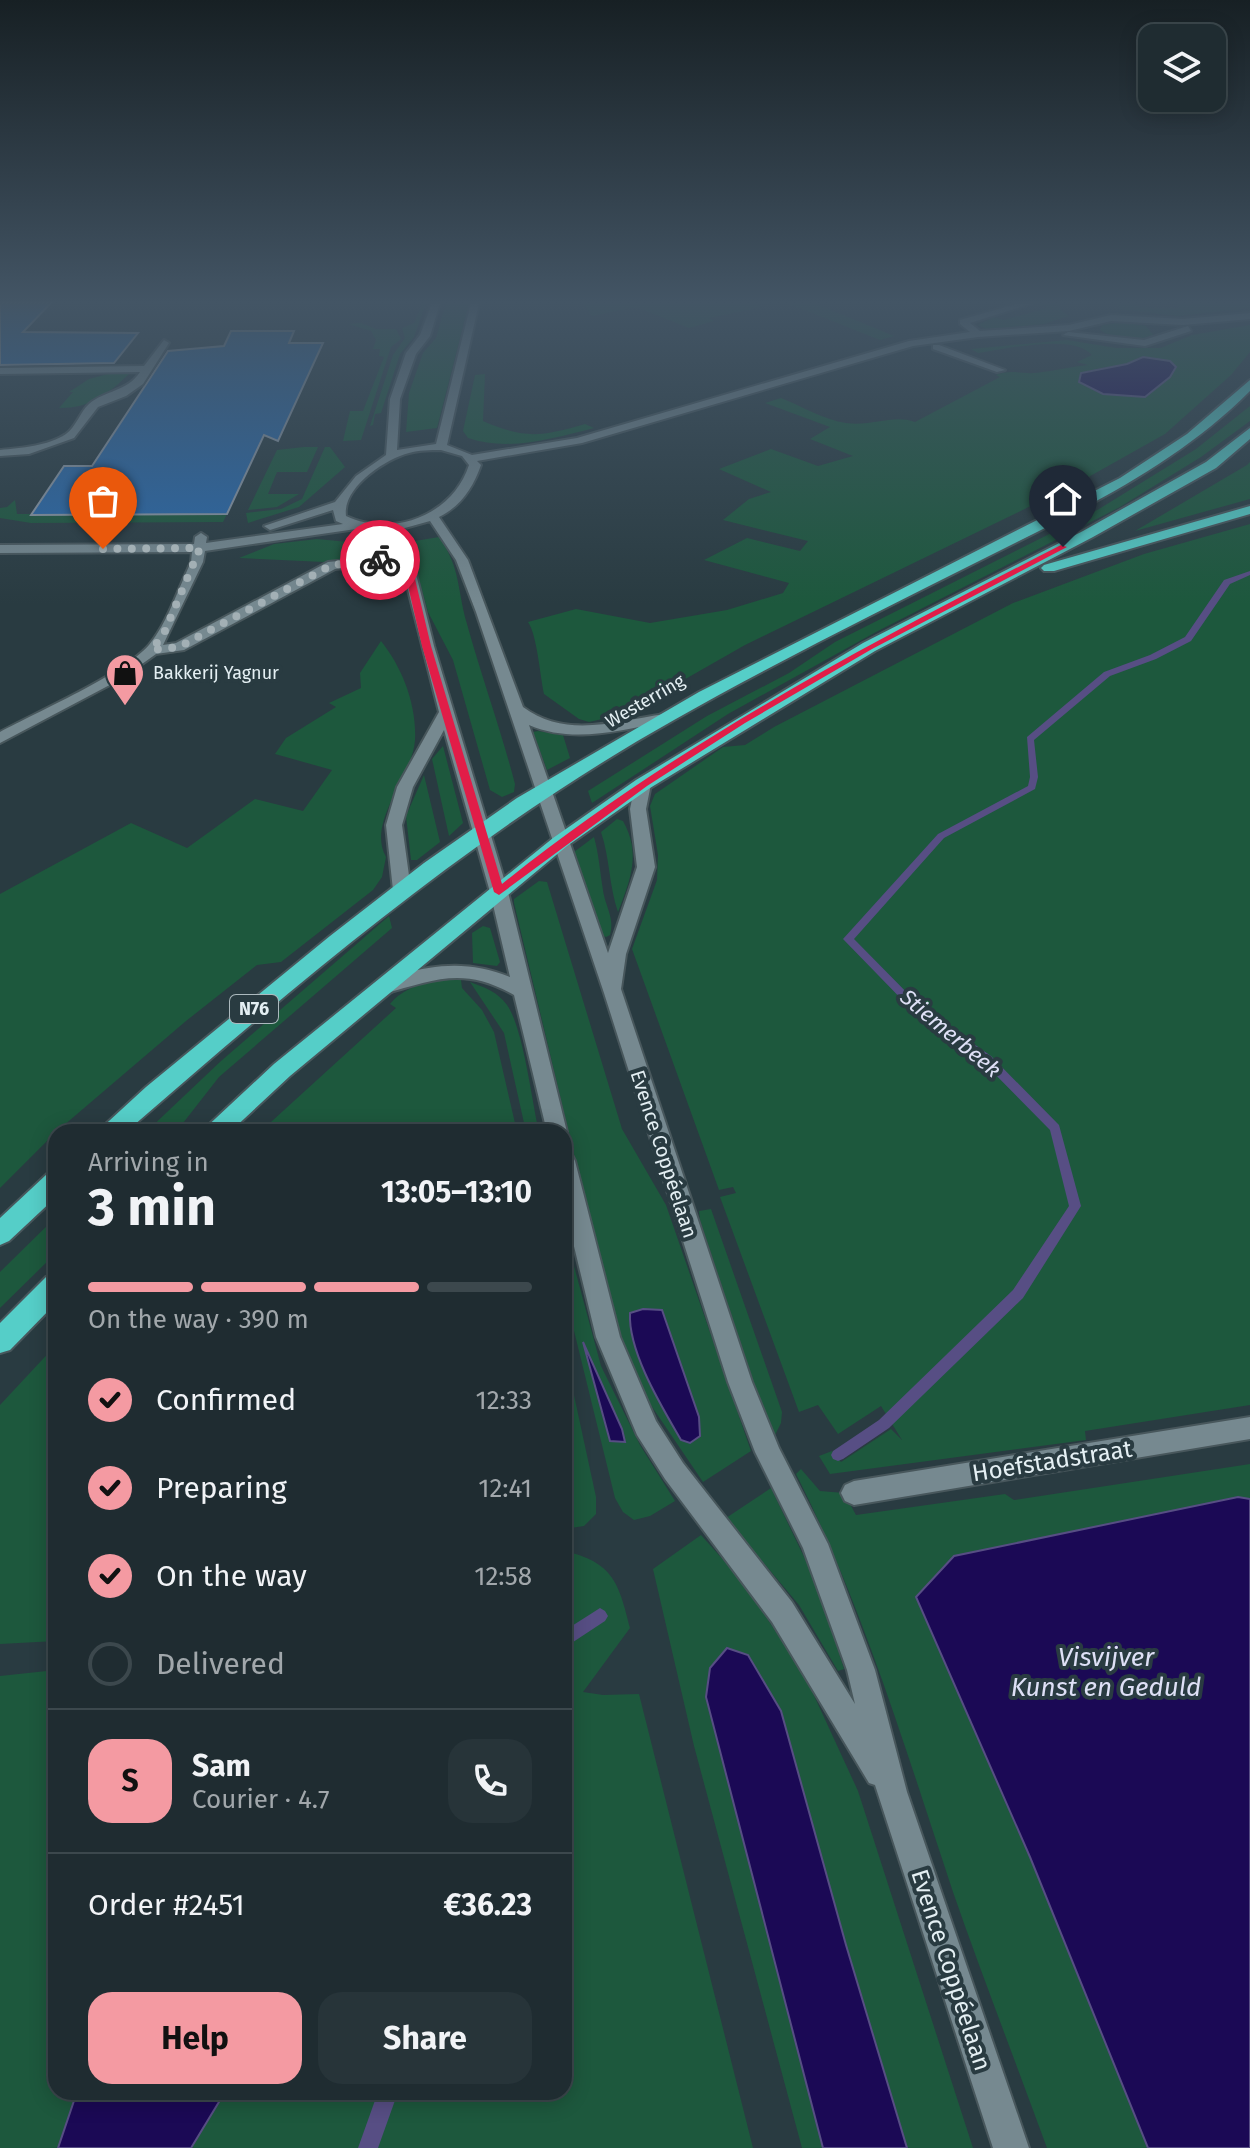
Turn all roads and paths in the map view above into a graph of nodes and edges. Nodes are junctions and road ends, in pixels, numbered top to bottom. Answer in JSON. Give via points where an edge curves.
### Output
{"nodes":[{"id":1,"x":98,"y":403,"type":"edge"},
{"id":2,"x":395,"y":403,"type":"edge"},
{"id":3,"x":451,"y":403,"type":"edge"},
{"id":4,"x":709,"y":403,"type":"edge"},
{"id":5,"x":1230,"y":403,"type":"edge"},
{"id":6,"x":1250,"y":432,"type":"edge"},
{"id":7,"x":578,"y":441,"type":"junction"},
{"id":8,"x":441,"y":447,"type":"junction"},
{"id":9,"x":0,"y":453,"type":"edge"},
{"id":10,"x":391,"y":456,"type":"junction"},
{"id":11,"x":472,"y":458,"type":"junction"},
{"id":12,"x":474,"y":472,"type":"junction"},
{"id":13,"x":338,"y":505,"type":"junction"},
{"id":14,"x":1250,"y":510,"type":"edge"},
{"id":15,"x":433,"y":517,"type":"junction"},
{"id":16,"x":355,"y":526,"type":"junction"},
{"id":17,"x":386,"y":529,"type":"junction"},
{"id":18,"x":0,"y":539,"type":"edge"},
{"id":19,"x":201,"y":543,"type":"junction"},
{"id":20,"x":0,"y":549,"type":"edge"},
{"id":21,"x":406,"y":558,"type":"junction"},
{"id":22,"x":989,"y":586,"type":"junction"},
{"id":23,"x":152,"y":650,"type":"junction"},
{"id":24,"x":515,"y":708,"type":"junction"},
{"id":25,"x":447,"y":711,"type":"junction"},
{"id":26,"x":665,"y":718,"type":"junction"},
{"id":27,"x":0,"y":738,"type":"edge"},
{"id":28,"x":643,"y":784,"type":"junction"},
{"id":29,"x":543,"y":791,"type":"junction"},
{"id":30,"x":482,"y":830,"type":"junction"},
{"id":31,"x":560,"y":842,"type":"junction"},
{"id":32,"x":402,"y":890,"type":"junction"},
{"id":33,"x":499,"y":892,"type":"junction"},
{"id":34,"x":379,"y":989,"type":"junction"},
{"id":35,"x":524,"y":992,"type":"junction"},
{"id":36,"x":613,"y":993,"type":"junction"},
{"id":37,"x":119,"y":1124,"type":"edge"},
{"id":38,"x":223,"y":1124,"type":"edge"},
{"id":39,"x":555,"y":1124,"type":"edge"},
{"id":40,"x":48,"y":1189,"type":"edge"},
{"id":41,"x":572,"y":1193,"type":"edge"},
{"id":42,"x":0,"y":1234,"type":"edge"},
{"id":43,"x":48,"y":1293,"type":"edge"},
{"id":44,"x":0,"y":1341,"type":"edge"},
{"id":45,"x":1250,"y":1428,"type":"edge"},
{"id":46,"x":854,"y":1493,"type":"dead end"},
{"id":47,"x":892,"y":1792,"type":"junction"},
{"id":48,"x":1011,"y":2148,"type":"edge"}],
"edges":[{"from":1,"to":9,"type":"street","via":[[70,436],[29,451]]},
{"from":2,"to":10,"type":"street"},
{"from":3,"to":8,"type":"street"},
{"from":4,"to":7,"type":"street"},
{"from":5,"to":26,"type":"highway","name":"Westerring","number":"N76","via":[[1157,460],[1085,502]]},
{"from":6,"to":22,"type":"highway","via":[[1211,465]]},
{"from":7,"to":11,"type":"street"},
{"from":7,"to":12,"type":"street","via":[[554,453]]},
{"from":8,"to":10,"type":"street"},
{"from":8,"to":11,"type":"street"},
{"from":10,"to":13,"type":"street","via":[[365,474]]},
{"from":11,"to":12,"type":"street"},
{"from":12,"to":15,"type":"street","via":[[454,500]]},
{"from":13,"to":16,"type":"street","via":[[340,518]]},
{"from":13,"to":19,"type":"street"},
{"from":14,"to":22,"type":"highway"},
{"from":15,"to":17,"type":"street"},
{"from":15,"to":24,"type":"street","name":"Evence Coppéelaan","via":[[475,589]]},
{"from":16,"to":17,"type":"street"},
{"from":16,"to":19,"type":"street"},
{"from":17,"to":21,"type":"street"},
{"from":18,"to":19,"type":"street"},
{"from":19,"to":20,"type":"street"},
{"from":19,"to":23,"type":"street"},
{"from":21,"to":23,"type":"street","via":[[332,565],[179,647]]},
{"from":21,"to":25,"type":"street"},
{"from":22,"to":28,"type":"highway","via":[[869,647]]},
{"from":23,"to":27,"type":"street","via":[[116,676]]},
{"from":24,"to":26,"type":"street","via":[[538,723],[566,729]]},
{"from":24,"to":29,"type":"street","name":"Evence Coppéelaan"},
{"from":25,"to":30,"type":"street"},
{"from":25,"to":32,"type":"street","via":[[405,787],[394,825]]},
{"from":26,"to":29,"type":"highway","name":"Westerring","number":"N76"},
{"from":28,"to":31,"type":"highway"},
{"from":28,"to":36,"type":"street","via":[[638,809],[646,867],[617,954]]},
{"from":29,"to":30,"type":"highway","name":"Westerring","number":"N76"},
{"from":29,"to":31,"type":"street","name":"Evence Coppéelaan"},
{"from":30,"to":32,"type":"highway","name":"Westerring","number":"N76"},
{"from":30,"to":33,"type":"street"},
{"from":31,"to":33,"type":"highway"},
{"from":31,"to":36,"type":"street","name":"Evence Coppéelaan"},
{"from":32,"to":37,"type":"highway","name":"Westerring","number":"N76"},
{"from":33,"to":34,"type":"highway"},
{"from":33,"to":35,"type":"street"},
{"from":34,"to":35,"type":"street","via":[[444,970],[489,974]]},
{"from":34,"to":38,"type":"highway"},
{"from":35,"to":39,"type":"street"},
{"from":36,"to":47,"type":"street","name":"Evence Coppéelaan","via":[[740,1382],[815,1544],[857,1657]]},
{"from":40,"to":42,"type":"highway"},
{"from":41,"to":47,"type":"street","name":"Evence Coppéelaan","via":[[608,1337],[646,1427],[782,1612]]},
{"from":43,"to":44,"type":"highway"},
{"from":45,"to":46,"type":"street","name":"Hoefstadstraat"},
{"from":47,"to":48,"type":"street","name":"Evence Coppéelaan"}]}
